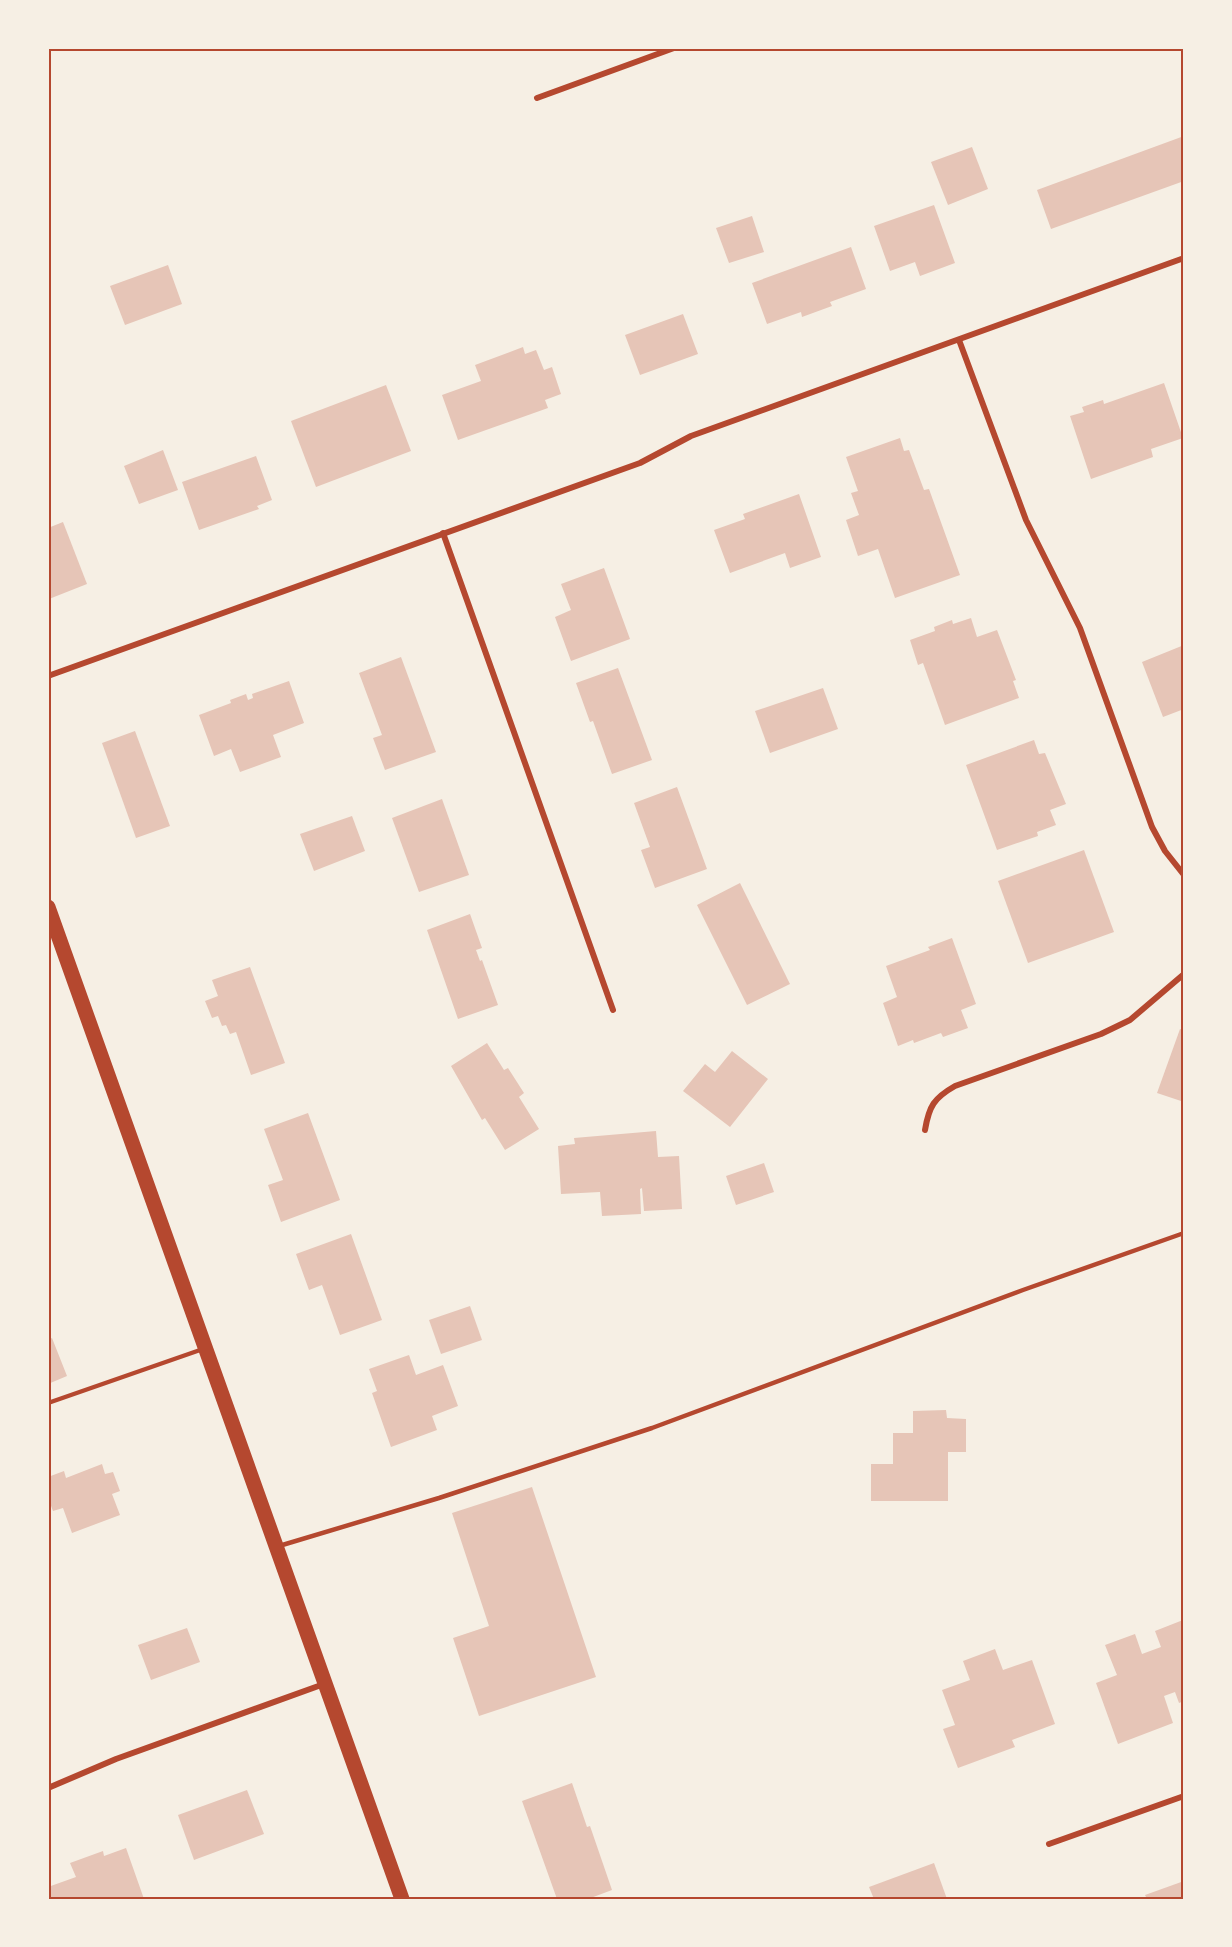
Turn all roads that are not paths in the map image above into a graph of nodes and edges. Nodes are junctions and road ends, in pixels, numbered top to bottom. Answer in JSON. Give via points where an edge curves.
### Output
{"nodes":[{"id":1,"x":674,"y":48,"type":"edge"},
{"id":2,"x":537,"y":99,"type":"dead end"},
{"id":3,"x":1184,"y":258,"type":"edge"},
{"id":4,"x":959,"y":340,"type":"junction"},
{"id":5,"x":443,"y":533,"type":"junction"},
{"id":6,"x":48,"y":676,"type":"edge"},
{"id":7,"x":1184,"y":875,"type":"edge"},
{"id":8,"x":48,"y":908,"type":"edge"},
{"id":9,"x":1184,"y":974,"type":"edge"},
{"id":10,"x":613,"y":1010,"type":"dead end"},
{"id":11,"x":925,"y":1130,"type":"dead end"},
{"id":12,"x":1184,"y":1233,"type":"edge"},
{"id":13,"x":205,"y":1348,"type":"junction"},
{"id":14,"x":48,"y":1403,"type":"edge"},
{"id":15,"x":276,"y":1547,"type":"junction"},
{"id":16,"x":325,"y":1684,"type":"junction"},
{"id":17,"x":48,"y":1788,"type":"edge"},
{"id":18,"x":1184,"y":1796,"type":"edge"},
{"id":19,"x":1049,"y":1844,"type":"dead end"},
{"id":20,"x":402,"y":1899,"type":"edge"}],
"edges":[{"from":1,"to":2,"type":"street"},
{"from":3,"to":4,"type":"street"},
{"from":4,"to":5,"type":"street","via":[[691,436],[640,462]]},
{"from":4,"to":7,"type":"street","via":[[1026,520],[1080,628],[1152,827]]},
{"from":5,"to":6,"type":"street"},
{"from":5,"to":10,"type":"street"},
{"from":8,"to":13,"type":"main road"},
{"from":9,"to":11,"type":"street","via":[[1130,1020],[943,1093],[933,1102]]},
{"from":12,"to":15,"type":"lane","via":[[652,1428]]},
{"from":13,"to":14,"type":"lane"},
{"from":13,"to":15,"type":"main road"},
{"from":15,"to":16,"type":"main road"},
{"from":16,"to":17,"type":"street","via":[[116,1759]]},
{"from":16,"to":20,"type":"main road"},
{"from":18,"to":19,"type":"street"}]}
